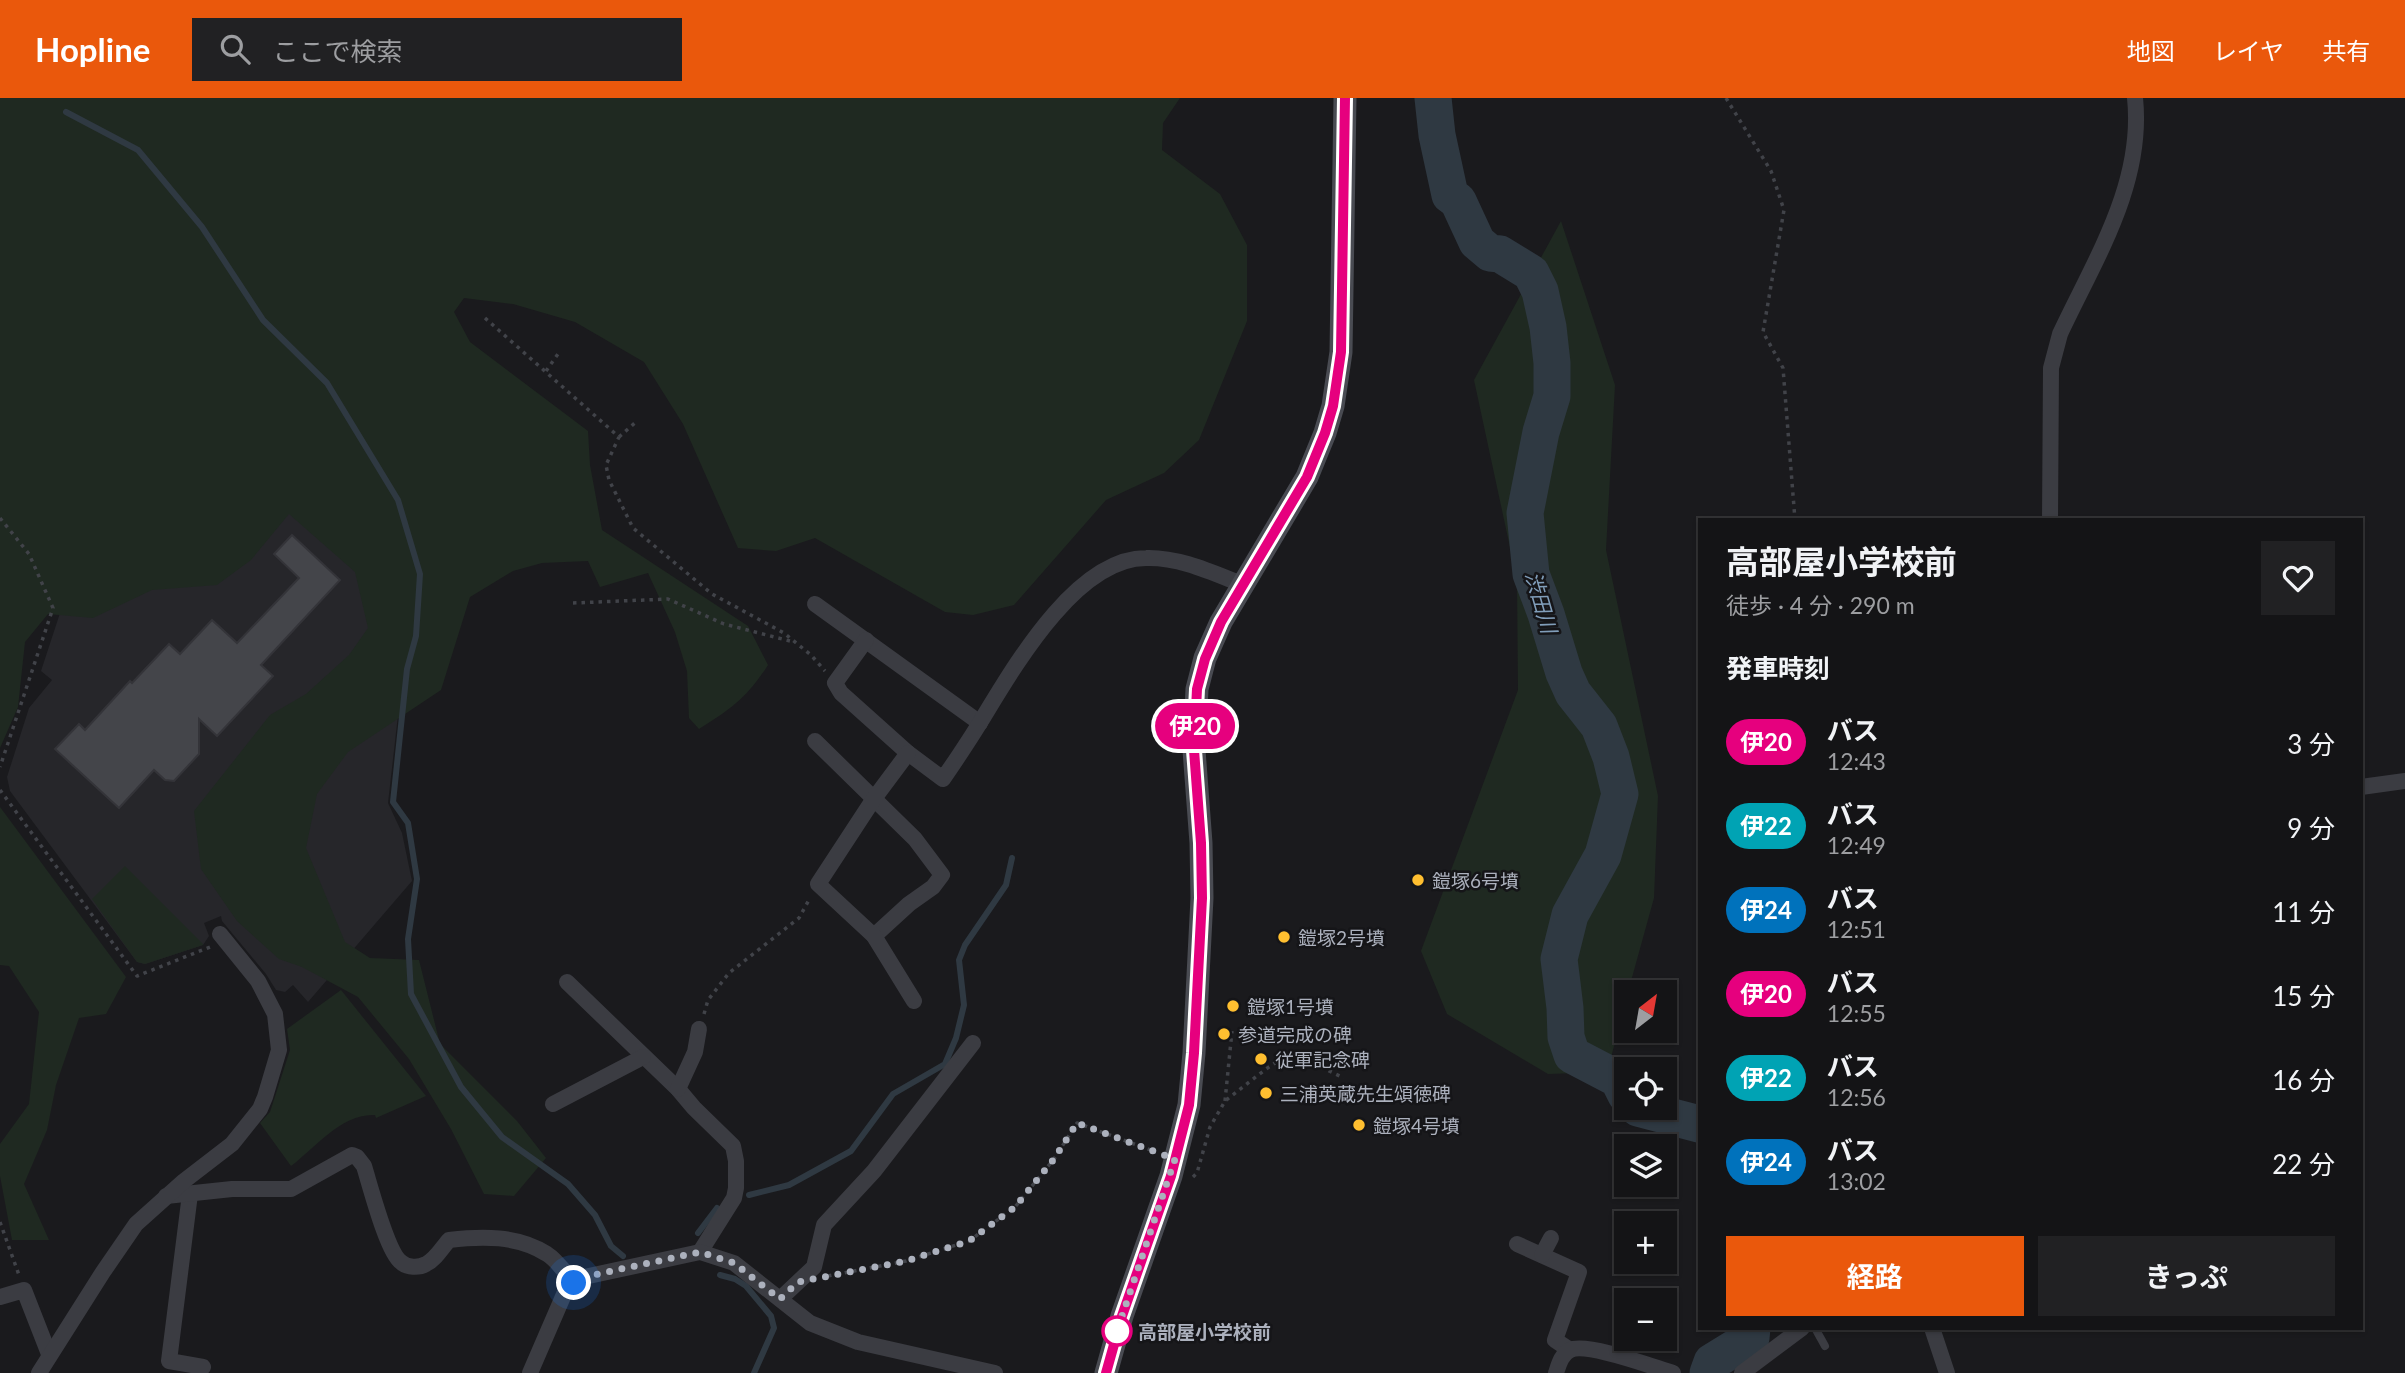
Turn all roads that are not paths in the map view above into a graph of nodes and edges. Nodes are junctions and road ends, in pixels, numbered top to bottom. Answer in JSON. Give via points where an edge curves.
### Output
{"nodes":[{"id":1,"x":1345,"y":98,"type":"edge"},
{"id":2,"x":2135,"y":98,"type":"edge"},
{"id":3,"x":2050,"y":518,"type":"edge"},
{"id":4,"x":1244,"y":585,"type":"junction"},
{"id":5,"x":816,"y":604,"type":"dead end"},
{"id":6,"x":866,"y":640,"type":"junction"},
{"id":7,"x":980,"y":723,"type":"junction"},
{"id":8,"x":815,"y":741,"type":"dead end"},
{"id":9,"x":908,"y":753,"type":"junction"},
{"id":10,"x":2405,"y":781,"type":"edge"},
{"id":11,"x":2363,"y":787,"type":"edge"},
{"id":12,"x":873,"y":800,"type":"junction"},
{"id":13,"x":874,"y":936,"type":"junction"},
{"id":14,"x":223,"y":938,"type":"road end"},
{"id":15,"x":567,"y":982,"type":"dead end"},
{"id":16,"x":914,"y":1001,"type":"dead end"},
{"id":17,"x":699,"y":1029,"type":"road end"},
{"id":18,"x":973,"y":1043,"type":"dead end"},
{"id":19,"x":643,"y":1057,"type":"junction"},
{"id":20,"x":678,"y":1090,"type":"junction"},
{"id":21,"x":553,"y":1104,"type":"dead end"},
{"id":22,"x":190,"y":1194,"type":"junction"},
{"id":23,"x":166,"y":1196,"type":"junction"},
{"id":24,"x":1551,"y":1238,"type":"dead end"},
{"id":25,"x":1517,"y":1244,"type":"dead end"},
{"id":26,"x":700,"y":1252,"type":"junction"},
{"id":27,"x":1542,"y":1255,"type":"junction"},
{"id":28,"x":574,"y":1283,"type":"junction"},
{"id":29,"x":0,"y":1297,"type":"edge"},
{"id":30,"x":780,"y":1299,"type":"junction"},
{"id":31,"x":1799,"y":1330,"type":"edge"},
{"id":32,"x":1816,"y":1330,"type":"edge"},
{"id":33,"x":1933,"y":1330,"type":"edge"},
{"id":34,"x":1825,"y":1346,"type":"dead end"},
{"id":35,"x":1570,"y":1350,"type":"junction"},
{"id":36,"x":49,"y":1354,"type":"junction"},
{"id":37,"x":203,"y":1367,"type":"dead end"},
{"id":38,"x":38,"y":1373,"type":"edge"},
{"id":39,"x":530,"y":1373,"type":"edge"},
{"id":40,"x":995,"y":1373,"type":"edge"},
{"id":41,"x":1106,"y":1373,"type":"edge"},
{"id":42,"x":1556,"y":1373,"type":"edge"},
{"id":43,"x":1673,"y":1373,"type":"edge"},
{"id":44,"x":1742,"y":1373,"type":"edge"},
{"id":45,"x":1947,"y":1373,"type":"edge"}],
"edges":[{"from":1,"to":4,"type":"street","via":[[1341,352],[1333,406],[1307,477]]},
{"from":2,"to":3,"type":"street","via":[[2130,175],[2054,352]]},
{"from":4,"to":7,"type":"street","via":[[1169,560],[1147,557],[1116,563],[1093,578],[1038,633]]},
{"from":4,"to":41,"type":"street","via":[[1212,641],[1196,702],[1202,898],[1189,1105]]},
{"from":5,"to":6,"type":"street"},
{"from":6,"to":7,"type":"street"},
{"from":6,"to":9,"type":"street","via":[[835,682]]},
{"from":7,"to":9,"type":"street","via":[[943,779]]},
{"from":8,"to":12,"type":"street"},
{"from":9,"to":12,"type":"street"},
{"from":10,"to":11,"type":"street"},
{"from":12,"to":13,"type":"street","via":[[818,884]]},
{"from":12,"to":13,"type":"street","via":[[915,839],[942,876]]},
{"from":13,"to":16,"type":"street"},
{"from":14,"to":23,"type":"street","via":[[258,981],[275,1014],[279,1050],[260,1109],[232,1144]]},
{"from":15,"to":19,"type":"street"},
{"from":17,"to":20,"type":"street","via":[[695,1052]]},
{"from":18,"to":30,"type":"street","via":[[874,1171],[824,1224],[814,1267]]},
{"from":19,"to":20,"type":"street"},
{"from":19,"to":21,"type":"street"},
{"from":20,"to":26,"type":"street","via":[[733,1146],[736,1161],[734,1198]]},
{"from":22,"to":23,"type":"street"},
{"from":22,"to":28,"type":"street","via":[[291,1189],[357,1157],[395,1257],[402,1264],[429,1263],[449,1240],[478,1236],[514,1241],[548,1254]]},
{"from":22,"to":37,"type":"street","via":[[161,1360]]},
{"from":23,"to":36,"type":"street","via":[[136,1224]]},
{"from":24,"to":27,"type":"street"},
{"from":25,"to":27,"type":"street"},
{"from":26,"to":28,"type":"street"},
{"from":26,"to":30,"type":"street","via":[[734,1263]]},
{"from":27,"to":35,"type":"street","via":[[1579,1272],[1555,1340]]},
{"from":28,"to":39,"type":"street","via":[[565,1292]]},
{"from":29,"to":36,"type":"street","via":[[24,1290]]},
{"from":30,"to":40,"type":"street","via":[[810,1323],[858,1342]]},
{"from":31,"to":44,"type":"street"},
{"from":32,"to":34,"type":"lane"},
{"from":33,"to":45,"type":"street"},
{"from":35,"to":42,"type":"street","via":[[1561,1358]]},
{"from":35,"to":43,"type":"street","via":[[1602,1351]]},
{"from":36,"to":38,"type":"street"}]}
